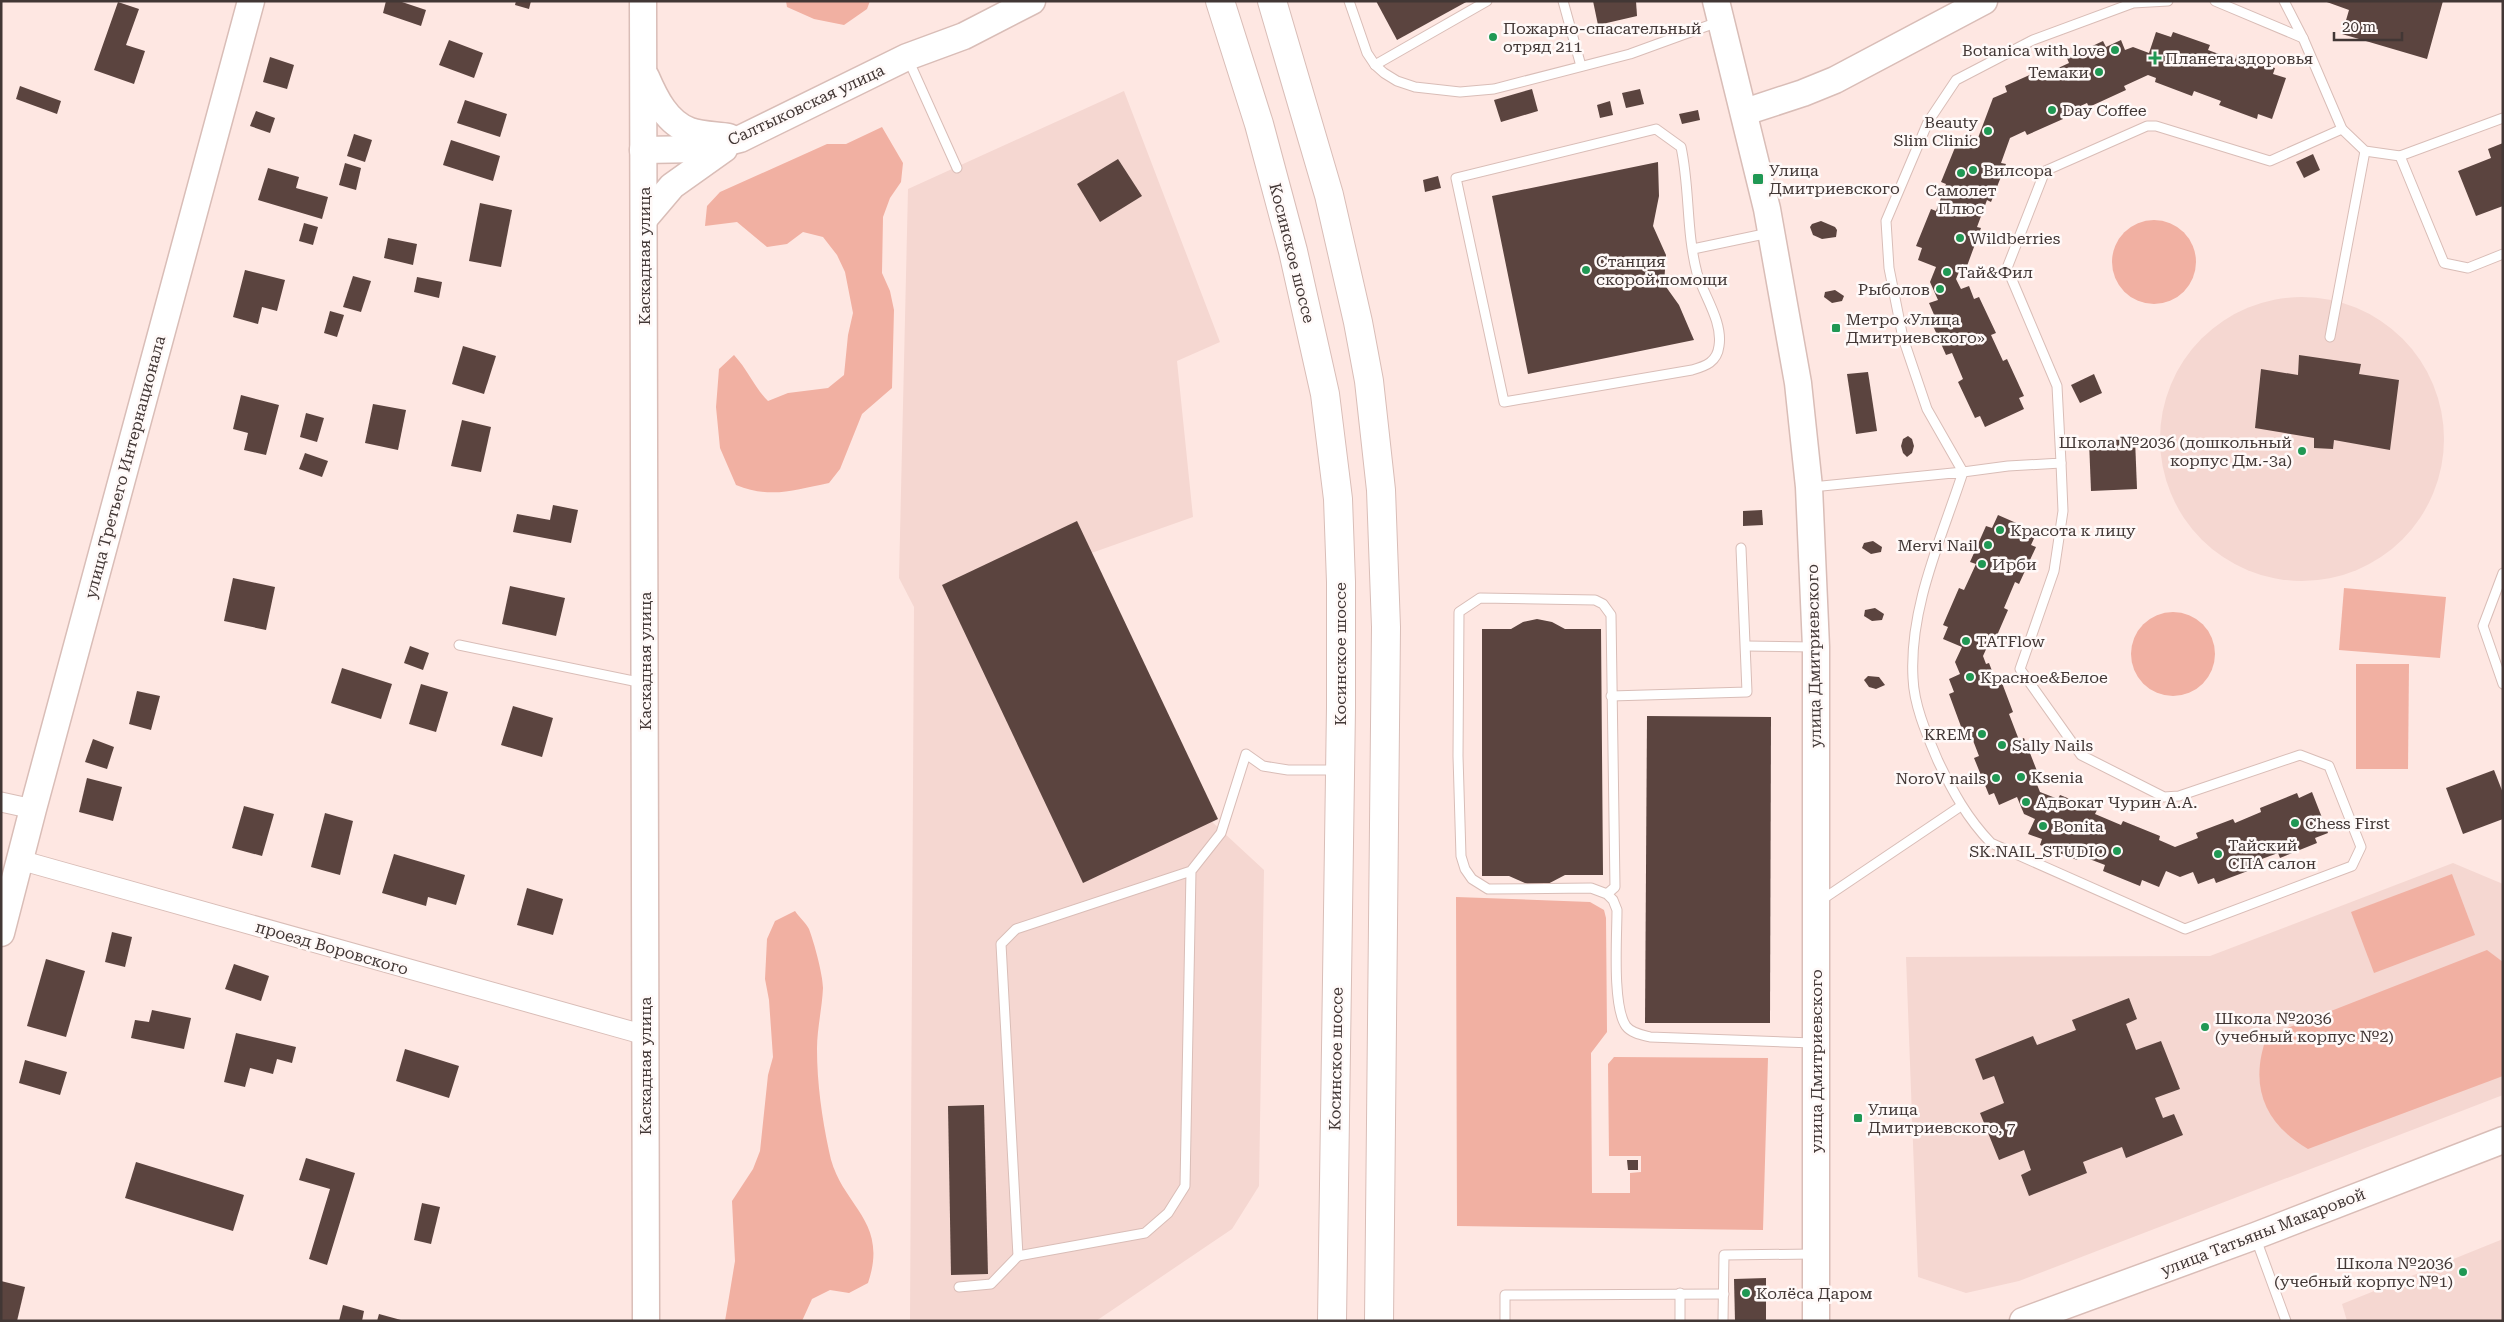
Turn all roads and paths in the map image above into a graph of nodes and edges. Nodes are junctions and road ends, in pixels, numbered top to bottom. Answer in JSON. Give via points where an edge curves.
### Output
{"nodes":[{"id":1,"x":251,"y":1,"type":"edge"},
{"id":2,"x":643,"y":1,"type":"edge"},
{"id":3,"x":1000,"y":1,"type":"edge"},
{"id":4,"x":1032,"y":1,"type":"edge"},
{"id":5,"x":1272,"y":1,"type":"edge"},
{"id":6,"x":1283,"y":1,"type":"edge"},
{"id":7,"x":1349,"y":1,"type":"edge"},
{"id":8,"x":1487,"y":1,"type":"edge"},
{"id":9,"x":1563,"y":1,"type":"edge"},
{"id":10,"x":1984,"y":1,"type":"edge"},
{"id":11,"x":2168,"y":1,"type":"edge"},
{"id":12,"x":2216,"y":1,"type":"edge"},
{"id":13,"x":2284,"y":1,"type":"edge"},
{"id":14,"x":1219,"y":6,"type":"edge"},
{"id":15,"x":1719,"y":11,"type":"edge"},
{"id":16,"x":2303,"y":38,"type":"junction"},
{"id":17,"x":1286,"y":50,"type":"junction"},
{"id":18,"x":907,"y":57,"type":"junction"},
{"id":19,"x":1375,"y":65,"type":"junction"},
{"id":20,"x":1581,"y":66,"type":"junction"},
{"id":21,"x":643,"y":72,"type":"junction"},
{"id":22,"x":1744,"y":112,"type":"junction"},
{"id":23,"x":2503,"y":118,"type":"edge"},
{"id":24,"x":2342,"y":129,"type":"junction"},
{"id":25,"x":740,"y":139,"type":"junction"},
{"id":26,"x":643,"y":150,"type":"junction"},
{"id":27,"x":2365,"y":151,"type":"junction"},
{"id":28,"x":2400,"y":156,"type":"junction"},
{"id":29,"x":957,"y":168,"type":"dead end"},
{"id":30,"x":644,"y":220,"type":"junction"},
{"id":31,"x":1771,"y":233,"type":"junction"},
{"id":32,"x":1693,"y":249,"type":"junction"},
{"id":33,"x":2503,"y":254,"type":"edge"},
{"id":34,"x":2330,"y":336,"type":"dead end"},
{"id":35,"x":2061,"y":463,"type":"junction"},
{"id":36,"x":1963,"y":472,"type":"junction"},
{"id":37,"x":1809,"y":487,"type":"junction"},
{"id":38,"x":1741,"y":548,"type":"dead end"},
{"id":39,"x":2503,"y":573,"type":"edge"},
{"id":40,"x":459,"y":645,"type":"dead end"},
{"id":41,"x":1747,"y":646,"type":"junction"},
{"id":42,"x":1816,"y":647,"type":"junction"},
{"id":43,"x":645,"y":684,"type":"junction"},
{"id":44,"x":2503,"y":684,"type":"edge"},
{"id":45,"x":1611,"y":696,"type":"junction"},
{"id":46,"x":1340,"y":770,"type":"junction"},
{"id":47,"x":1,"y":802,"type":"edge"},
{"id":48,"x":1961,"y":806,"type":"junction"},
{"id":49,"x":32,"y":810,"type":"junction"},
{"id":50,"x":20,"y":860,"type":"junction"},
{"id":51,"x":1191,"y":871,"type":"junction"},
{"id":52,"x":1607,"y":894,"type":"junction"},
{"id":53,"x":1816,"y":904,"type":"junction"},
{"id":54,"x":1,"y":933,"type":"edge"},
{"id":55,"x":645,"y":1035,"type":"junction"},
{"id":56,"x":1816,"y":1044,"type":"junction"},
{"id":57,"x":2503,"y":1140,"type":"edge"},
{"id":58,"x":2255,"y":1236,"type":"junction"},
{"id":59,"x":1816,"y":1254,"type":"junction"},
{"id":60,"x":1018,"y":1256,"type":"junction"},
{"id":61,"x":959,"y":1287,"type":"dead end"},
{"id":62,"x":1680,"y":1293,"type":"junction"},
{"id":63,"x":1724,"y":1294,"type":"junction"},
{"id":64,"x":646,"y":1321,"type":"edge"},
{"id":65,"x":1332,"y":1321,"type":"edge"},
{"id":66,"x":1379,"y":1321,"type":"edge"},
{"id":67,"x":1505,"y":1321,"type":"edge"},
{"id":68,"x":1680,"y":1321,"type":"edge"},
{"id":69,"x":1723,"y":1321,"type":"edge"},
{"id":70,"x":1816,"y":1321,"type":"edge"},
{"id":71,"x":2022,"y":1321,"type":"edge"},
{"id":72,"x":2286,"y":1321,"type":"edge"}],
"edges":[{"from":1,"to":49,"type":"street","name":"улица Третьего Интернационала"},
{"from":2,"to":21,"type":"street","name":"Каскадная улица"},
{"from":3,"to":18,"type":"street","name":"Салтыковская улица"},
{"from":4,"to":18,"type":"street","name":"Салтыковская улица","via":[[964,36]]},
{"from":5,"to":17,"type":"highway"},
{"from":6,"to":17,"type":"street"},
{"from":7,"to":19,"type":"lane","via":[[1367,52]]},
{"from":8,"to":19,"type":"lane"},
{"from":9,"to":20,"type":"lane"},
{"from":10,"to":22,"type":"street","via":[[1835,80]]},
{"from":11,"to":36,"type":"lane","via":[[2133,4],[2032,40],[1956,80],[1928,122],[1886,221],[1889,268],[1903,338],[1927,409]]},
{"from":12,"to":16,"type":"lane"},
{"from":13,"to":16,"type":"lane"},
{"from":14,"to":46,"type":"highway","name":"Косинское шоссе","via":[[1259,124],[1293,251],[1325,394],[1333,445],[1341,582]]},
{"from":15,"to":20,"type":"lane","via":[[1630,54]]},
{"from":15,"to":22,"type":"street","name":"улица Дмитриевского"},
{"from":16,"to":24,"type":"lane"},
{"from":17,"to":66,"type":"highway","via":[[1329,196],[1358,322],[1369,381],[1381,490],[1386,637]]},
{"from":18,"to":25,"type":"street","name":"Салтыковская улица"},
{"from":18,"to":29,"type":"lane"},
{"from":19,"to":20,"type":"lane","via":[[1398,81],[1415,87],[1460,92],[1494,89]]},
{"from":21,"to":25,"type":"street","via":[[656,101],[671,119],[689,131]]},
{"from":21,"to":26,"type":"street","name":"Каскадная улица"},
{"from":22,"to":31,"type":"street","name":"улица Дмитриевского"},
{"from":23,"to":28,"type":"lane"},
{"from":24,"to":27,"type":"lane"},
{"from":24,"to":35,"type":"lane","via":[[2270,161],[2156,126],[2146,126],[2045,171],[2007,268],[2056,386]]},
{"from":25,"to":26,"type":"street","name":"Салтыковская улица","via":[[701,149]]},
{"from":25,"to":30,"type":"street","via":[[677,182],[659,198]]},
{"from":26,"to":30,"type":"street","name":"Каскадная улица"},
{"from":27,"to":28,"type":"lane"},
{"from":27,"to":34,"type":"lane"},
{"from":28,"to":33,"type":"lane","via":[[2444,262],[2468,268]]},
{"from":30,"to":43,"type":"street","name":"Каскадная улица"},
{"from":31,"to":32,"type":"lane"},
{"from":31,"to":37,"type":"street","name":"улица Дмитриевского","via":[[1798,383]]},
{"from":32,"to":32,"type":"lane","via":[[1719,333],[1720,345],[1711,362],[1692,370],[1504,402],[1456,178],[1656,129],[1681,147]]},
{"from":35,"to":36,"type":"lane"},
{"from":35,"to":48,"type":"lane","via":[[2063,510],[2054,571],[2020,669],[2081,755],[2164,797],[2179,796],[2300,755],[2329,766],[2361,847],[2352,866],[2185,929],[1991,843]]},
{"from":36,"to":37,"type":"lane"},
{"from":36,"to":48,"type":"lane","via":[[1922,598],[1916,628],[1913,678],[1917,705],[1928,739]]},
{"from":37,"to":42,"type":"street","name":"улица Дмитриевского"},
{"from":38,"to":41,"type":"lane"},
{"from":39,"to":44,"type":"lane","via":[[2483,626]]},
{"from":40,"to":43,"type":"lane"},
{"from":41,"to":42,"type":"lane"},
{"from":41,"to":45,"type":"lane","via":[[1747,692]]},
{"from":42,"to":53,"type":"street","name":"улица Дмитриевского"},
{"from":43,"to":55,"type":"street","name":"Каскадная улица"},
{"from":45,"to":52,"type":"lane","via":[[1616,887]]},
{"from":45,"to":52,"type":"lane","via":[[1611,615],[1603,604],[1595,600],[1480,598],[1459,612],[1458,756],[1461,856],[1465,869],[1472,879],[1488,889],[1590,888]]},
{"from":46,"to":51,"type":"lane","via":[[1288,770],[1263,766],[1246,754],[1221,833]]},
{"from":46,"to":65,"type":"highway","name":"Косинское шоссе"},
{"from":47,"to":49,"type":"street"},
{"from":48,"to":53,"type":"lane"},
{"from":49,"to":50,"type":"street","name":"улица Третьего Интернационала"},
{"from":50,"to":54,"type":"street","name":"улица Третьего Интернационала"},
{"from":50,"to":55,"type":"street","name":"проезд Воровского"},
{"from":51,"to":60,"type":"lane","via":[[1185,1186],[1168,1213],[1145,1233]]},
{"from":51,"to":60,"type":"lane","via":[[1016,929],[1000,944]]},
{"from":52,"to":56,"type":"lane","via":[[1617,910],[1618,999],[1622,1018],[1632,1032],[1650,1038]]},
{"from":53,"to":56,"type":"street","name":"улица Дмитриевского"},
{"from":55,"to":64,"type":"street","name":"Каскадная улица"},
{"from":56,"to":59,"type":"street","name":"улица Дмитриевского"},
{"from":57,"to":58,"type":"street","name":"улица Татьяны Макаровой"},
{"from":58,"to":71,"type":"street","name":"улица Татьяны Макаровой"},
{"from":58,"to":72,"type":"lane"},
{"from":59,"to":63,"type":"lane","via":[[1724,1255]]},
{"from":59,"to":70,"type":"street","name":"улица Дмитриевского"},
{"from":60,"to":61,"type":"lane","via":[[991,1284]]},
{"from":62,"to":63,"type":"lane"},
{"from":62,"to":67,"type":"lane","via":[[1505,1295]]},
{"from":62,"to":68,"type":"lane"},
{"from":63,"to":69,"type":"lane"}]}
